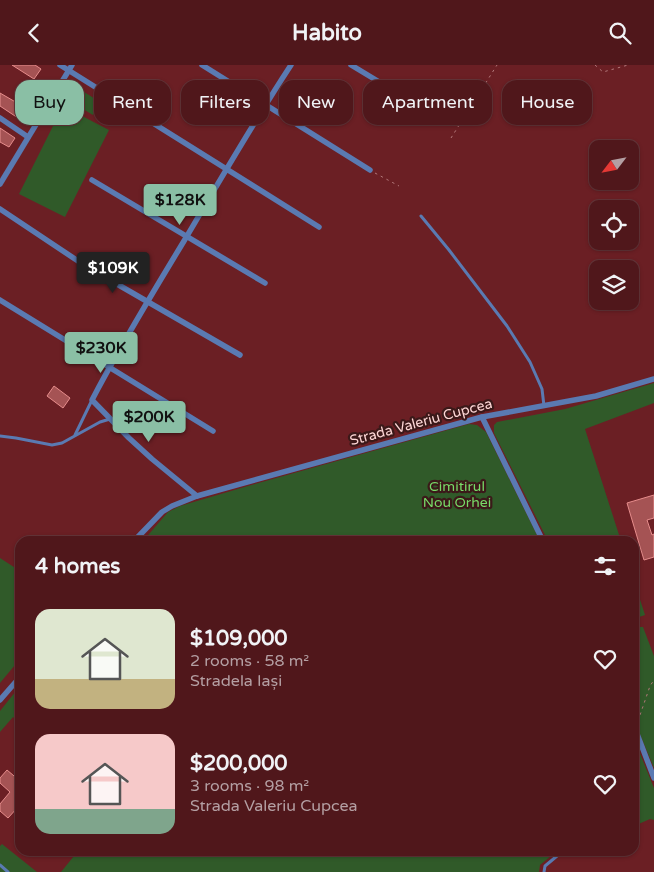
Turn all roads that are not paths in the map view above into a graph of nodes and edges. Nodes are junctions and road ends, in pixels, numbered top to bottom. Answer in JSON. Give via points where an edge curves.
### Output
{"nodes":[{"id":1,"x":60,"y":65,"type":"edge"},
{"id":2,"x":202,"y":65,"type":"edge"},
{"id":3,"x":291,"y":65,"type":"edge"},
{"id":4,"x":351,"y":65,"type":"edge"},
{"id":5,"x":70,"y":68,"type":"edge"},
{"id":6,"x":226,"y":80,"type":"edge"},
{"id":7,"x":376,"y":80,"type":"edge"},
{"id":8,"x":269,"y":99,"type":"edge"},
{"id":9,"x":269,"y":107,"type":"edge"},
{"id":10,"x":0,"y":118,"type":"edge"},
{"id":11,"x":253,"y":125,"type":"edge"},
{"id":12,"x":28,"y":137,"type":"junction"},
{"id":13,"x":226,"y":169,"type":"junction"},
{"id":14,"x":370,"y":170,"type":"road end"},
{"id":15,"x":92,"y":180,"type":"dead end"},
{"id":16,"x":0,"y":184,"type":"edge"},
{"id":17,"x":0,"y":209,"type":"edge"},
{"id":18,"x":421,"y":216,"type":"dead end"},
{"id":19,"x":319,"y":227,"type":"dead end"},
{"id":20,"x":186,"y":236,"type":"junction"},
{"id":21,"x":265,"y":283,"type":"dead end"},
{"id":22,"x":0,"y":300,"type":"edge"},
{"id":23,"x":148,"y":302,"type":"junction"},
{"id":24,"x":240,"y":355,"type":"dead end"},
{"id":25,"x":109,"y":367,"type":"junction"},
{"id":26,"x":654,"y":379,"type":"edge"},
{"id":27,"x":92,"y":400,"type":"junction"},
{"id":28,"x":544,"y":406,"type":"junction"},
{"id":29,"x":482,"y":417,"type":"junction"},
{"id":30,"x":111,"y":419,"type":"junction"},
{"id":31,"x":213,"y":431,"type":"dead end"},
{"id":32,"x":74,"y":435,"type":"junction"},
{"id":33,"x":0,"y":436,"type":"edge"},
{"id":34,"x":197,"y":496,"type":"junction"},
{"id":35,"x":139,"y":536,"type":"edge"},
{"id":36,"x":541,"y":536,"type":"edge"},
{"id":37,"x":15,"y":683,"type":"edge"},
{"id":38,"x":0,"y":700,"type":"edge"},
{"id":39,"x":639,"y":741,"type":"edge"},
{"id":40,"x":654,"y":778,"type":"edge"},
{"id":41,"x":557,"y":856,"type":"edge"},
{"id":42,"x":0,"y":865,"type":"edge"},
{"id":43,"x":8,"y":872,"type":"edge"},
{"id":44,"x":544,"y":872,"type":"edge"}],
"edges":[{"from":1,"to":5,"type":"street"},
{"from":2,"to":6,"type":"street"},
{"from":3,"to":8,"type":"street"},
{"from":4,"to":7,"type":"street"},
{"from":5,"to":12,"type":"street"},
{"from":5,"to":13,"type":"street"},
{"from":9,"to":14,"type":"street"},
{"from":10,"to":12,"type":"street"},
{"from":11,"to":13,"type":"street"},
{"from":12,"to":16,"type":"street"},
{"from":13,"to":19,"type":"street"},
{"from":13,"to":20,"type":"street"},
{"from":15,"to":20,"type":"street"},
{"from":17,"to":23,"type":"street","via":[[84,265]]},
{"from":18,"to":28,"type":"lane","via":[[512,333],[530,361],[542,389]]},
{"from":20,"to":21,"type":"street"},
{"from":20,"to":23,"type":"street"},
{"from":22,"to":25,"type":"street"},
{"from":23,"to":24,"type":"street"},
{"from":23,"to":25,"type":"street"},
{"from":25,"to":27,"type":"street"},
{"from":25,"to":31,"type":"street"},
{"from":26,"to":28,"type":"street","name":"Strada Valeriu Cupcea"},
{"from":27,"to":30,"type":"street"},
{"from":27,"to":32,"type":"lane"},
{"from":28,"to":29,"type":"street","name":"Strada Valeriu Cupcea"},
{"from":29,"to":34,"type":"street","name":"Strada Valeriu Cupcea"},
{"from":29,"to":36,"type":"street"},
{"from":30,"to":32,"type":"lane","via":[[100,421]]},
{"from":30,"to":34,"type":"street"},
{"from":32,"to":33,"type":"lane","via":[[52,445]]},
{"from":34,"to":35,"type":"street","name":"Strada Valeriu Cupcea","via":[[162,512]]},
{"from":37,"to":38,"type":"street"},
{"from":39,"to":40,"type":"street"},
{"from":41,"to":44,"type":"lane","via":[[545,866]]},
{"from":42,"to":43,"type":"lane"}]}
